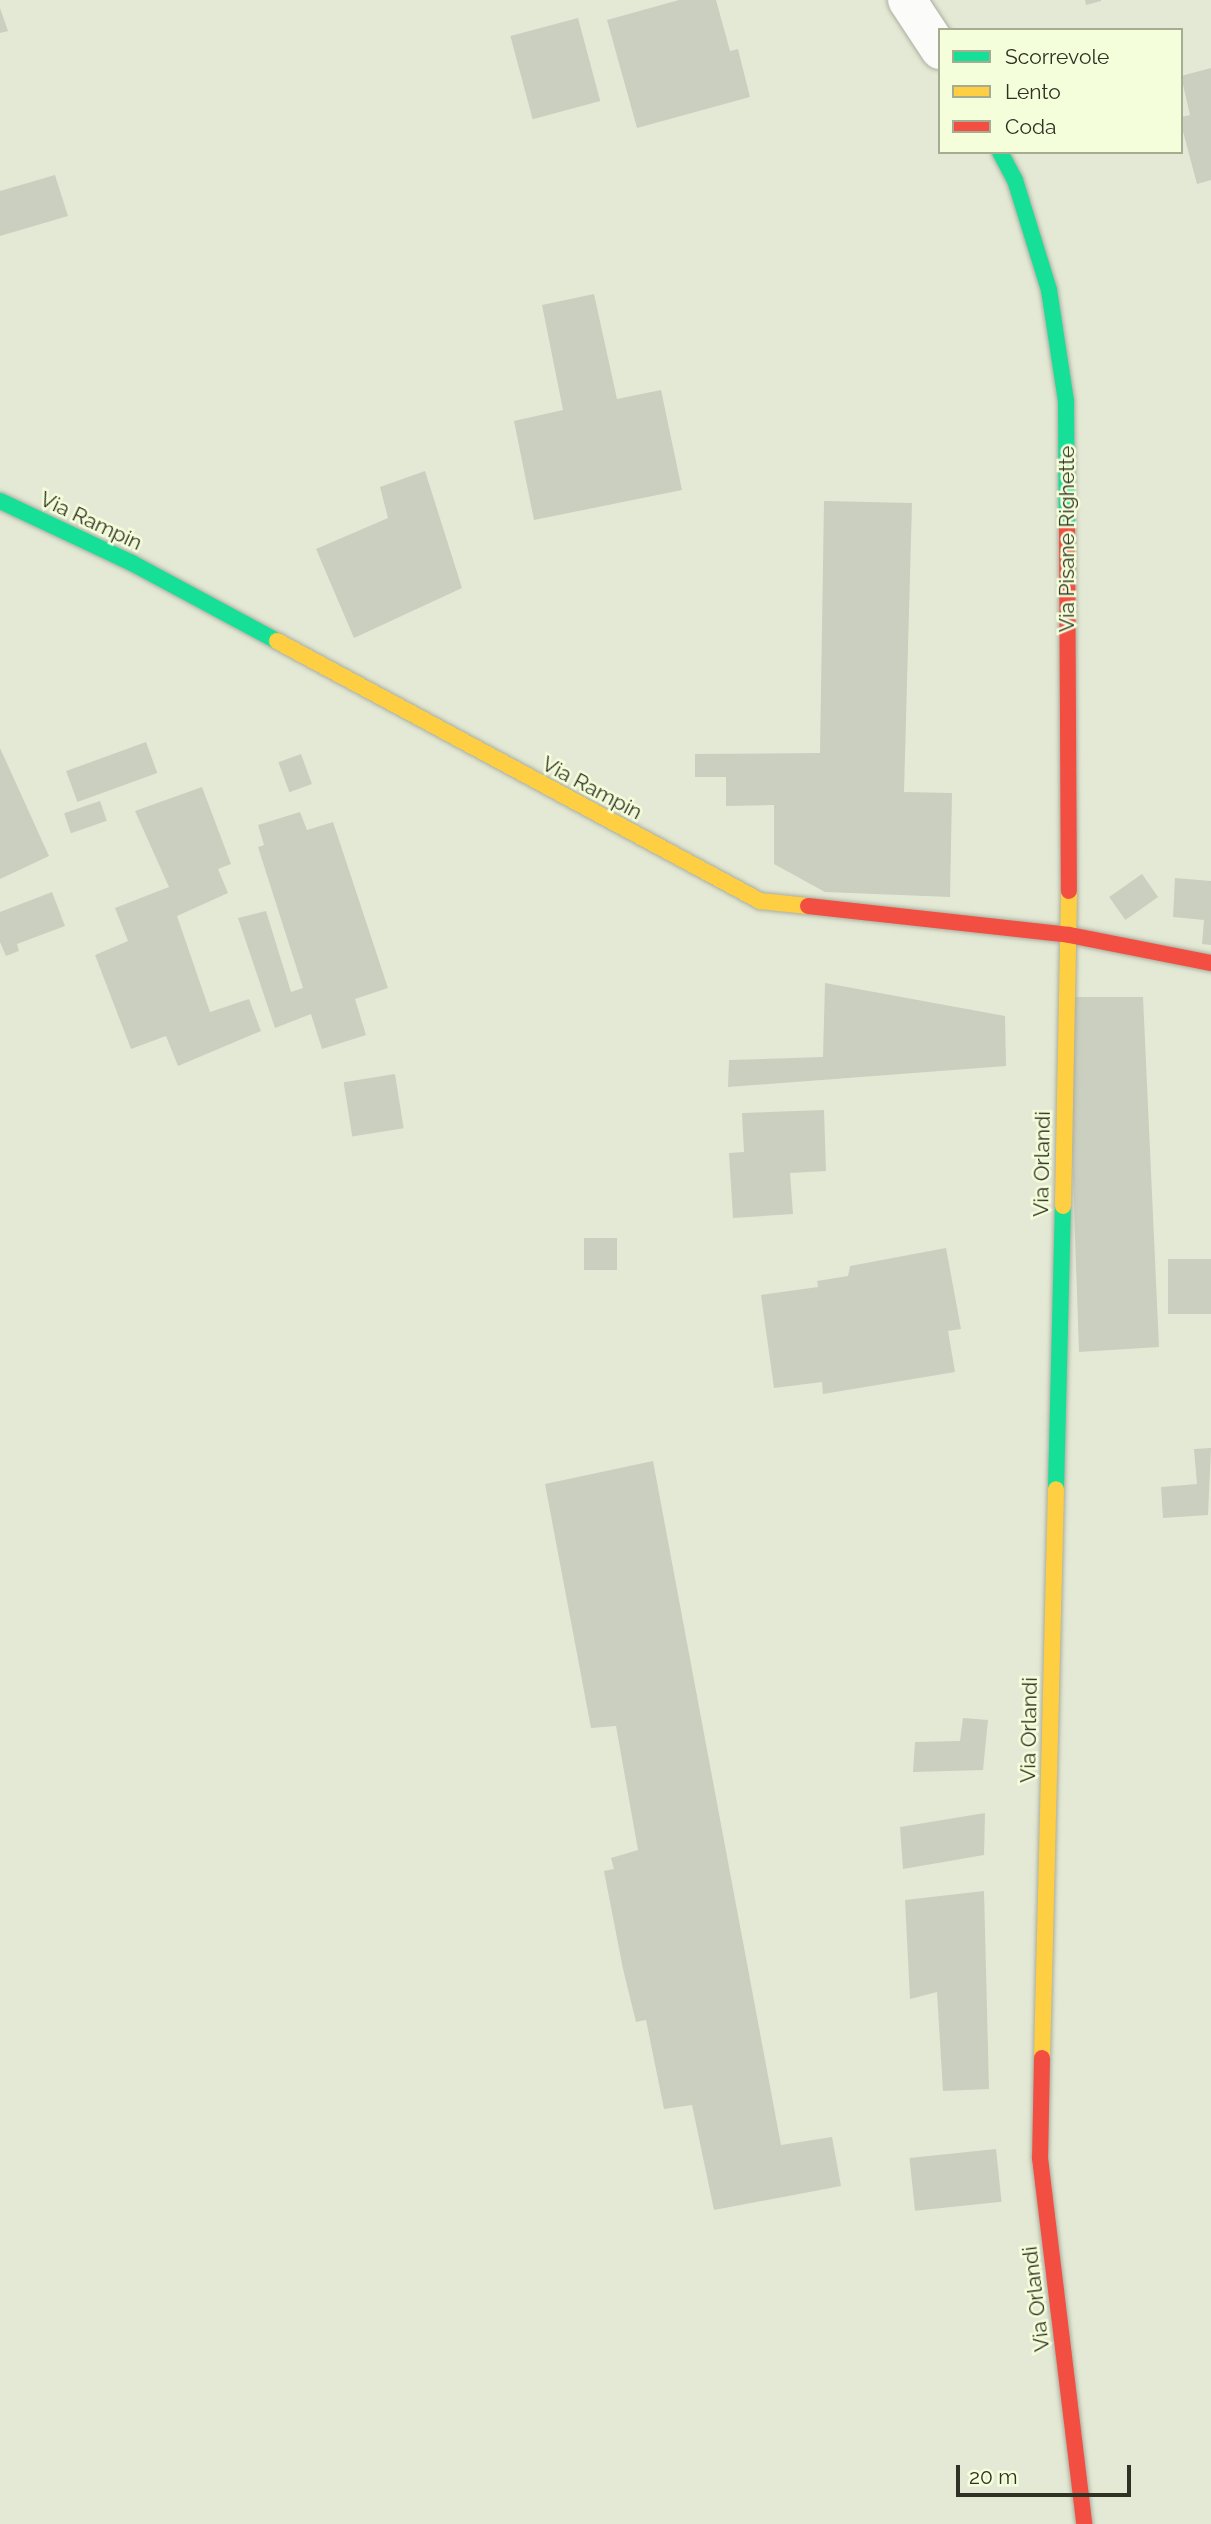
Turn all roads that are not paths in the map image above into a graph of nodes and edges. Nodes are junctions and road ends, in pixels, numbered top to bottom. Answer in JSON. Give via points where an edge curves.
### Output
{"nodes":[{"id":1,"x":907,"y":0,"type":"edge"},
{"id":2,"x":938,"y":47,"type":"edge"},
{"id":3,"x":1001,"y":154,"type":"edge"},
{"id":4,"x":0,"y":501,"type":"edge"},
{"id":5,"x":1069,"y":935,"type":"junction"},
{"id":6,"x":1211,"y":963,"type":"edge"},
{"id":7,"x":1084,"y":2524,"type":"edge"}],
"edges":[{"from":1,"to":2,"type":"street"},
{"from":3,"to":5,"type":"street","name":"Via Pisane Righette","via":[[1015,180],[1049,290],[1066,401]]},
{"from":4,"to":5,"type":"street","name":"Via Rampin","via":[[132,563],[760,901]]},
{"from":5,"to":6,"type":"street","name":"Via Rampin"},
{"from":5,"to":7,"type":"street","name":"Via Orlandi","via":[[1040,2158]]}]}
